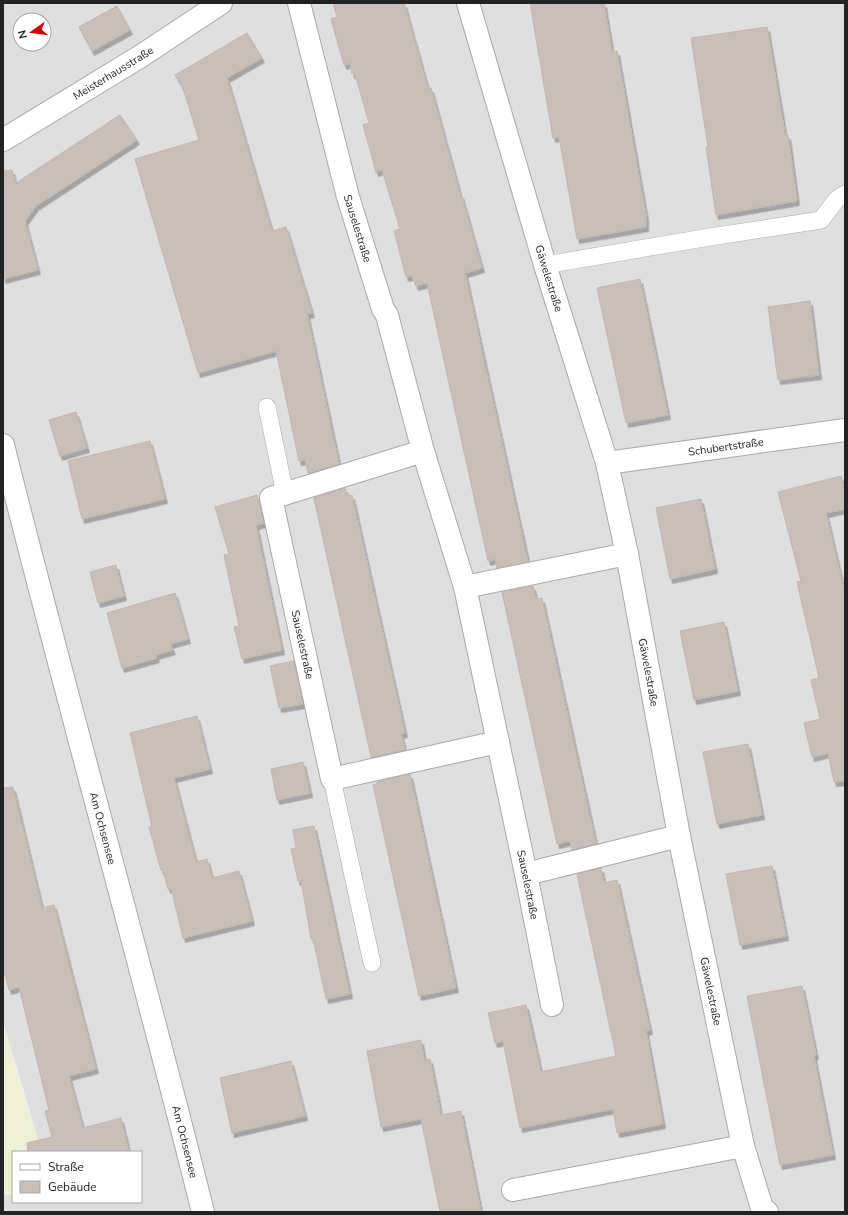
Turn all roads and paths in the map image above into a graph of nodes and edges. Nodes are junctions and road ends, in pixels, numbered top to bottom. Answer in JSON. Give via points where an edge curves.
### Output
{"nodes":[{"id":1,"x":221,"y":3,"type":"edge"},
{"id":2,"x":299,"y":3,"type":"edge"},
{"id":3,"x":468,"y":3,"type":"edge"},
{"id":4,"x":3,"y":140,"type":"edge"},
{"id":5,"x":845,"y":194,"type":"edge"},
{"id":6,"x":546,"y":270,"type":"junction"},
{"id":7,"x":267,"y":407,"type":"dead end"},
{"id":8,"x":845,"y":430,"type":"edge"},
{"id":9,"x":3,"y":445,"type":"edge"},
{"id":10,"x":423,"y":451,"type":"junction"},
{"id":11,"x":607,"y":463,"type":"junction"},
{"id":12,"x":286,"y":494,"type":"junction"},
{"id":13,"x":627,"y":554,"type":"junction"},
{"id":14,"x":465,"y":587,"type":"junction"},
{"id":15,"x":498,"y":742,"type":"junction"},
{"id":16,"x":332,"y":779,"type":"junction"},
{"id":17,"x":679,"y":836,"type":"junction"},
{"id":18,"x":526,"y":874,"type":"junction"},
{"id":19,"x":372,"y":963,"type":"dead end"},
{"id":20,"x":552,"y":1005,"type":"dead end"},
{"id":21,"x":743,"y":1146,"type":"junction"},
{"id":22,"x":513,"y":1190,"type":"dead end"},
{"id":23,"x":203,"y":1212,"type":"edge"},
{"id":24,"x":767,"y":1212,"type":"edge"}],
"edges":[{"from":1,"to":4,"type":"street","name":"Meisterhausstraße","via":[[141,56]]},
{"from":2,"to":10,"type":"street","name":"Sauselestraße","via":[[348,197],[387,315]]},
{"from":3,"to":6,"type":"street","name":"Gäwelestraße"},
{"from":5,"to":6,"type":"lane","via":[[821,220],[710,237]]},
{"from":6,"to":11,"type":"street","name":"Gäwelestraße"},
{"from":7,"to":12,"type":"lane"},
{"from":8,"to":11,"type":"street","name":"Schubertstraße"},
{"from":9,"to":23,"type":"street","name":"Am Ochsensee"},
{"from":10,"to":12,"type":"street","name":"Sauselestraße"},
{"from":10,"to":14,"type":"street","name":"Sauselestraße"},
{"from":11,"to":13,"type":"street","name":"Gäwelestraße"},
{"from":12,"to":16,"type":"street","name":"Sauselestraße","via":[[271,498]]},
{"from":13,"to":14,"type":"street"},
{"from":13,"to":17,"type":"street","name":"Gäwelestraße"},
{"from":14,"to":15,"type":"street","name":"Sauselestraße"},
{"from":15,"to":16,"type":"street"},
{"from":15,"to":18,"type":"street","name":"Sauselestraße"},
{"from":16,"to":19,"type":"lane"},
{"from":17,"to":18,"type":"street"},
{"from":17,"to":21,"type":"street","name":"Gäwelestraße"},
{"from":18,"to":20,"type":"street","name":"Sauselestraße"},
{"from":21,"to":22,"type":"street"},
{"from":21,"to":24,"type":"street","name":"Gäwelestraße","via":[[762,1208]]}]}
